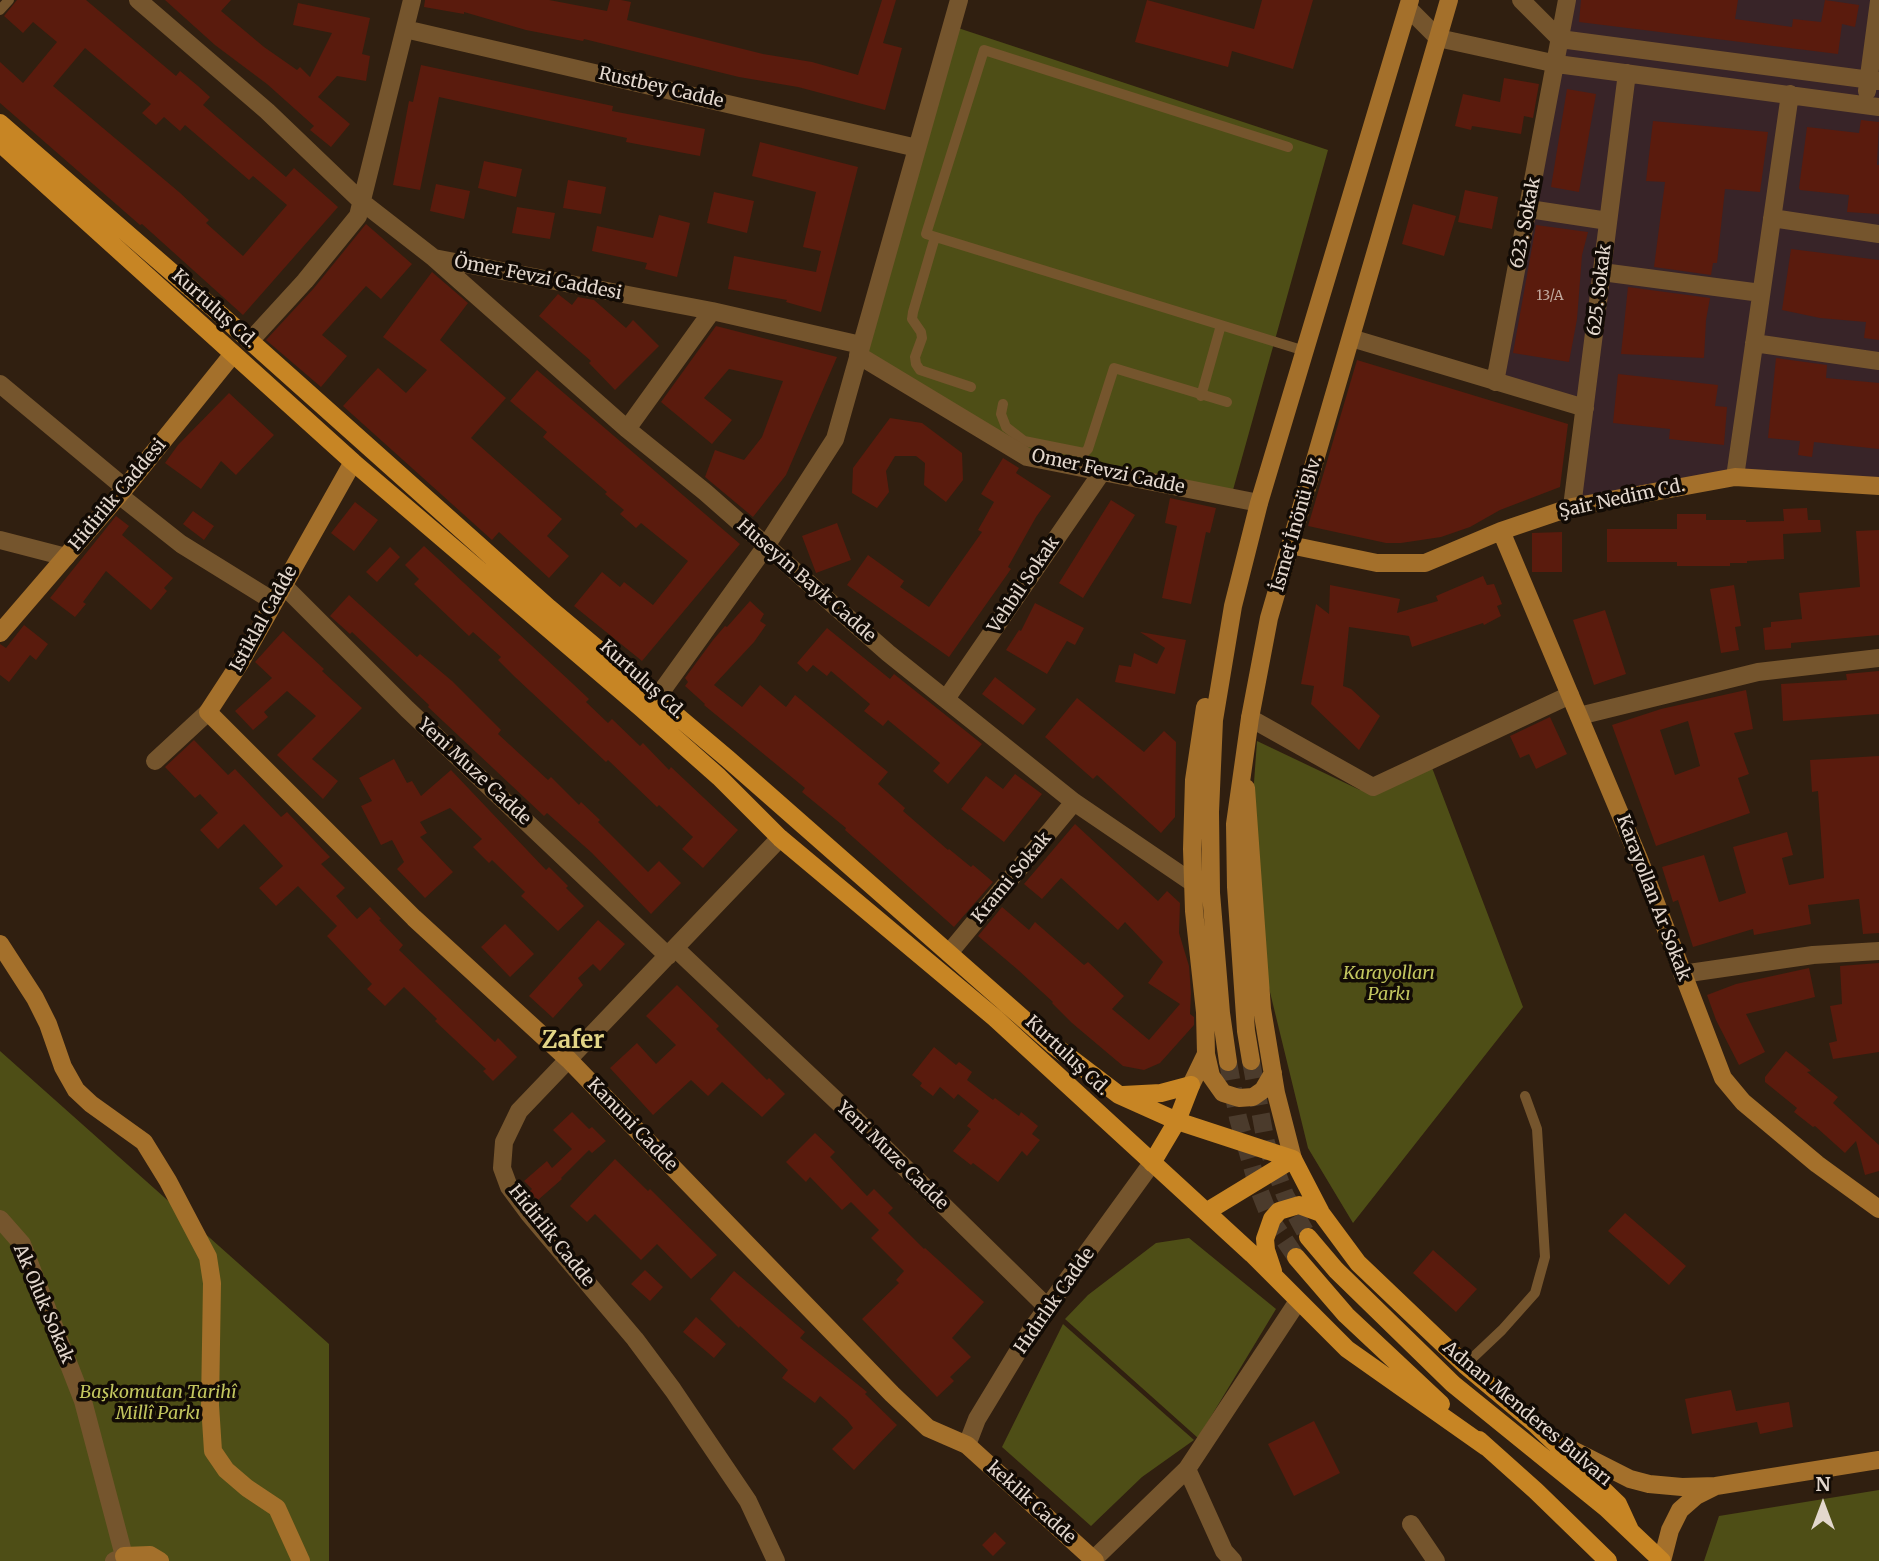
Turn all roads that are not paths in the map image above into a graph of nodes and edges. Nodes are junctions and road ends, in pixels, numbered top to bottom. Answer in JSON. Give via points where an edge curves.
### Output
{"nodes":[{"id":1,"x":9,"y":0,"type":"edge"},
{"id":2,"x":138,"y":0,"type":"edge"},
{"id":3,"x":412,"y":0,"type":"edge"},
{"id":4,"x":959,"y":0,"type":"edge"},
{"id":5,"x":1449,"y":0,"type":"edge"},
{"id":6,"x":1521,"y":0,"type":"edge"},
{"id":7,"x":1567,"y":0,"type":"edge"},
{"id":8,"x":1879,"y":1,"type":"edge"},
{"id":9,"x":1409,"y":4,"type":"edge"},
{"id":10,"x":0,"y":9,"type":"edge"},
{"id":11,"x":405,"y":29,"type":"junction"},
{"id":12,"x":1438,"y":38,"type":"junction"},
{"id":13,"x":1560,"y":39,"type":"junction"},
{"id":14,"x":1557,"y":64,"type":"junction"},
{"id":15,"x":1627,"y":73,"type":"junction"},
{"id":16,"x":1874,"y":80,"type":"edge"},
{"id":17,"x":1790,"y":94,"type":"junction"},
{"id":18,"x":1872,"y":106,"type":"edge"},
{"id":19,"x":0,"y":123,"type":"edge"},
{"id":20,"x":0,"y":143,"type":"edge"},
{"id":21,"x":1289,"y":147,"type":"dead end"},
{"id":22,"x":917,"y":148,"type":"junction"},
{"id":23,"x":362,"y":202,"type":"junction"},
{"id":24,"x":1529,"y":209,"type":"junction"},
{"id":25,"x":1772,"y":218,"type":"junction"},
{"id":26,"x":1608,"y":221,"type":"junction"},
{"id":27,"x":1879,"y":234,"type":"edge"},
{"id":28,"x":935,"y":237,"type":"junction"},
{"id":29,"x":434,"y":258,"type":"junction"},
{"id":30,"x":1602,"y":272,"type":"junction"},
{"id":31,"x":1761,"y":293,"type":"junction"},
{"id":32,"x":712,"y":311,"type":"junction"},
{"id":33,"x":1221,"y":325,"type":"junction"},
{"id":34,"x":1351,"y":338,"type":"junction"},
{"id":35,"x":250,"y":341,"type":"junction"},
{"id":36,"x":1754,"y":343,"type":"junction"},
{"id":37,"x":860,"y":350,"type":"junction"},
{"id":38,"x":1305,"y":351,"type":"junction"},
{"id":39,"x":233,"y":354,"type":"junction"},
{"id":40,"x":1879,"y":361,"type":"edge"},
{"id":41,"x":1495,"y":382,"type":"junction"},
{"id":42,"x":0,"y":384,"type":"edge"},
{"id":43,"x":971,"y":387,"type":"dead end"},
{"id":44,"x":1201,"y":396,"type":"junction"},
{"id":45,"x":1227,"y":402,"type":"dead end"},
{"id":46,"x":1003,"y":404,"type":"dead end"},
{"id":47,"x":1585,"y":408,"type":"junction"},
{"id":48,"x":627,"y":429,"type":"junction"},
{"id":49,"x":353,"y":462,"type":"junction"},
{"id":50,"x":1102,"y":472,"type":"junction"},
{"id":51,"x":1735,"y":477,"type":"junction"},
{"id":52,"x":1879,"y":486,"type":"edge"},
{"id":53,"x":122,"y":491,"type":"junction"},
{"id":54,"x":1259,"y":503,"type":"junction"},
{"id":55,"x":1572,"y":507,"type":"junction"},
{"id":56,"x":1501,"y":531,"type":"junction"},
{"id":57,"x":0,"y":540,"type":"edge"},
{"id":58,"x":1290,"y":545,"type":"junction"},
{"id":59,"x":766,"y":546,"type":"junction"},
{"id":60,"x":66,"y":556,"type":"junction"},
{"id":61,"x":282,"y":585,"type":"junction"},
{"id":62,"x":273,"y":601,"type":"junction"},
{"id":63,"x":1233,"y":606,"type":"junction"},
{"id":64,"x":0,"y":634,"type":"edge"},
{"id":65,"x":1879,"y":658,"type":"edge"},
{"id":66,"x":1570,"y":695,"type":"junction"},
{"id":67,"x":656,"y":699,"type":"junction"},
{"id":68,"x":946,"y":699,"type":"junction"},
{"id":69,"x":208,"y":712,"type":"junction"},
{"id":70,"x":1579,"y":716,"type":"junction"},
{"id":71,"x":1250,"y":718,"type":"junction"},
{"id":72,"x":155,"y":761,"type":"dead end"},
{"id":73,"x":1244,"y":765,"type":"junction"},
{"id":74,"x":1074,"y":802,"type":"junction"},
{"id":75,"x":780,"y":838,"type":"junction"},
{"id":76,"x":1193,"y":883,"type":"junction"},
{"id":77,"x":0,"y":944,"type":"edge"},
{"id":78,"x":1879,"y":951,"type":"edge"},
{"id":79,"x":671,"y":952,"type":"junction"},
{"id":80,"x":949,"y":953,"type":"junction"},
{"id":81,"x":1682,"y":974,"type":"junction"},
{"id":82,"x":1206,"y":1054,"type":"junction"},
{"id":83,"x":569,"y":1060,"type":"junction"},
{"id":84,"x":1251,"y":1061,"type":"tunnel mouth"},
{"id":85,"x":1228,"y":1062,"type":"tunnel mouth"},
{"id":86,"x":1273,"y":1073,"type":"junction"},
{"id":87,"x":1191,"y":1085,"type":"junction"},
{"id":88,"x":1119,"y":1095,"type":"junction"},
{"id":89,"x":1525,"y":1096,"type":"dead end"},
{"id":90,"x":1177,"y":1121,"type":"junction"},
{"id":91,"x":1293,"y":1159,"type":"junction"},
{"id":92,"x":1152,"y":1163,"type":"junction"},
{"id":93,"x":1879,"y":1209,"type":"edge"},
{"id":94,"x":1206,"y":1212,"type":"junction"},
{"id":95,"x":1321,"y":1213,"type":"junction"},
{"id":96,"x":0,"y":1219,"type":"edge"},
{"id":97,"x":1308,"y":1237,"type":"tunnel mouth"},
{"id":98,"x":1296,"y":1257,"type":"tunnel mouth"},
{"id":99,"x":1276,"y":1278,"type":"junction"},
{"id":100,"x":1298,"y":1301,"type":"junction"},
{"id":101,"x":1047,"y":1307,"type":"junction"},
{"id":102,"x":1465,"y":1365,"type":"junction"},
{"id":103,"x":1551,"y":1439,"type":"junction"},
{"id":104,"x":967,"y":1445,"type":"junction"},
{"id":105,"x":1486,"y":1447,"type":"junction"},
{"id":106,"x":1879,"y":1460,"type":"edge"},
{"id":107,"x":1187,"y":1469,"type":"junction"},
{"id":108,"x":1716,"y":1486,"type":"junction"},
{"id":109,"x":1410,"y":1524,"type":"dead end"},
{"id":110,"x":1630,"y":1530,"type":"junction"},
{"id":111,"x":119,"y":1558,"type":"edge"},
{"id":112,"x":1094,"y":1560,"type":"edge"},
{"id":113,"x":159,"y":1561,"type":"edge"},
{"id":114,"x":301,"y":1561,"type":"edge"},
{"id":115,"x":776,"y":1561,"type":"edge"},
{"id":116,"x":1233,"y":1561,"type":"edge"},
{"id":117,"x":1436,"y":1561,"type":"edge"},
{"id":118,"x":1608,"y":1561,"type":"edge"},
{"id":119,"x":1662,"y":1561,"type":"edge"}],
"edges":[{"from":1,"to":10,"type":"lane"},
{"from":2,"to":23,"type":"street","name":"Ömer Fevzi Caddesi","via":[[267,111]]},
{"from":3,"to":11,"type":"street"},
{"from":4,"to":22,"type":"street"},
{"from":5,"to":12,"type":"street","name":"İsmet İnönü Blv."},
{"from":6,"to":13,"type":"street"},
{"from":7,"to":13,"type":"street","name":"623. Sokak"},
{"from":8,"to":16,"type":"street"},
{"from":9,"to":12,"type":"street"},
{"from":9,"to":38,"type":"street"},
{"from":11,"to":22,"type":"street","name":"Rustbey Cadde"},
{"from":11,"to":23,"type":"street"},
{"from":12,"to":14,"type":"street"},
{"from":12,"to":34,"type":"street","name":"İsmet İnönü Blv."},
{"from":13,"to":14,"type":"street","name":"623. Sokak"},
{"from":13,"to":16,"type":"street"},
{"from":14,"to":15,"type":"street"},
{"from":14,"to":24,"type":"street","name":"623. Sokak"},
{"from":15,"to":17,"type":"street"},
{"from":15,"to":26,"type":"street","name":"625. Sokak"},
{"from":16,"to":18,"type":"street"},
{"from":17,"to":18,"type":"street"},
{"from":17,"to":25,"type":"street"},
{"from":19,"to":35,"type":"main road","name":"Kurtuluş Cd."},
{"from":20,"to":39,"type":"main road","name":"Kurtuluş Cd."},
{"from":21,"to":28,"type":"lane","via":[[984,50],[926,234]]},
{"from":22,"to":37,"type":"street"},
{"from":23,"to":29,"type":"street","name":"Ömer Fevzi Caddesi"},
{"from":23,"to":35,"type":"street","via":[[358,216]]},
{"from":24,"to":26,"type":"street"},
{"from":24,"to":41,"type":"street","name":"623. Sokak"},
{"from":25,"to":27,"type":"street"},
{"from":25,"to":31,"type":"street"},
{"from":26,"to":30,"type":"street","name":"625. Sokak"},
{"from":28,"to":33,"type":"lane"},
{"from":28,"to":43,"type":"lane","via":[[913,312],[922,338],[916,364],[920,370]]},
{"from":29,"to":32,"type":"street","name":"Ömer Fevzi Caddesi"},
{"from":29,"to":48,"type":"street","name":"Huseyin Bayk Cadde"},
{"from":30,"to":31,"type":"street"},
{"from":30,"to":47,"type":"street","name":"625. Sokak"},
{"from":31,"to":36,"type":"street"},
{"from":32,"to":37,"type":"street","name":"Ömer Fevzi Caddesi"},
{"from":32,"to":48,"type":"street"},
{"from":33,"to":38,"type":"lane"},
{"from":33,"to":44,"type":"lane"},
{"from":34,"to":41,"type":"street"},
{"from":34,"to":58,"type":"street","name":"İsmet İnönü Blv."},
{"from":35,"to":67,"type":"main road","name":"Kurtuluş Cd."},
{"from":36,"to":40,"type":"street"},
{"from":36,"to":51,"type":"street"},
{"from":37,"to":50,"type":"street","name":"Omer Fevzi Cadde","via":[[1027,457]]},
{"from":37,"to":59,"type":"street","via":[[835,439]]},
{"from":38,"to":54,"type":"street"},
{"from":39,"to":49,"type":"main road","name":"Kurtuluş Cd."},
{"from":39,"to":53,"type":"street","name":"Hidirlik Caddesi"},
{"from":41,"to":47,"type":"street"},
{"from":42,"to":53,"type":"street"},
{"from":44,"to":45,"type":"lane"},
{"from":44,"to":46,"type":"lane","via":[[1114,368],[1084,453],[1024,441],[1006,427]]},
{"from":47,"to":55,"type":"street","name":"625. Sokak"},
{"from":48,"to":59,"type":"street","name":"Huseyin Bayk Cadde"},
{"from":49,"to":61,"type":"street","name":"Istiklal Cadde"},
{"from":49,"to":75,"type":"main road","name":"Kurtuluş Cd.","via":[[600,671]]},
{"from":50,"to":54,"type":"street","name":"Omer Fevzi Cadde"},
{"from":50,"to":68,"type":"street","name":"Vehbil Sokak"},
{"from":51,"to":52,"type":"street","name":"Şair Nedim Cd."},
{"from":51,"to":55,"type":"street","name":"Şair Nedim Cd."},
{"from":53,"to":60,"type":"street","name":"Hidirlik Caddesi"},
{"from":53,"to":62,"type":"street","via":[[181,544]]},
{"from":54,"to":63,"type":"street"},
{"from":55,"to":56,"type":"street","name":"Şair Nedim Cd."},
{"from":56,"to":58,"type":"street","name":"Şair Nedim Cd.","via":[[1425,563],[1377,563]]},
{"from":56,"to":66,"type":"street","name":"Karayollan Ar Sokak"},
{"from":57,"to":60,"type":"street"},
{"from":58,"to":71,"type":"street","name":"İsmet İnönü Blv.","via":[[1269,618]]},
{"from":59,"to":67,"type":"street"},
{"from":59,"to":68,"type":"street","name":"Huseyin Bayk Cadde"},
{"from":60,"to":64,"type":"street","name":"Hidirlik Caddesi"},
{"from":61,"to":62,"type":"street","name":"Istiklal Cadde"},
{"from":61,"to":79,"type":"street","name":"Yeni Muze Cadde","via":[[407,709]]},
{"from":62,"to":69,"type":"street","name":"Istiklal Cadde"},
{"from":63,"to":76,"type":"street","via":[[1208,685],[1194,780]]},
{"from":63,"to":85,"type":"street","via":[[1214,720],[1210,812],[1211,893]]},
{"from":65,"to":70,"type":"street","via":[[1758,672]]},
{"from":66,"to":70,"type":"street","name":"Karayollan Ar Sokak"},
{"from":66,"to":71,"type":"street","via":[[1373,787]]},
{"from":67,"to":80,"type":"main road","name":"Kurtuluş Cd."},
{"from":68,"to":74,"type":"street","name":"Huseyin Bayk Cadde"},
{"from":69,"to":72,"type":"street","name":"Istiklal Cadde"},
{"from":69,"to":83,"type":"street","name":"Kanuni Cadde","via":[[414,918]]},
{"from":70,"to":81,"type":"street","name":"Karayollan Ar Sokak"},
{"from":71,"to":73,"type":"street","name":"İsmet İnönü Blv."},
{"from":73,"to":84,"type":"street","name":"İsmet İnönü Blv.","via":[[1235,824],[1236,887]]},
{"from":73,"to":86,"type":"street","via":[[1262,1009]]},
{"from":74,"to":76,"type":"street","name":"Huseyin Bayk Cadde"},
{"from":74,"to":80,"type":"street","name":"Krami Sokak"},
{"from":75,"to":79,"type":"street","name":"Hidirlik Cadde"},
{"from":75,"to":92,"type":"main road","name":"Kurtuluş Cd.","via":[[995,1018]]},
{"from":76,"to":82,"type":"street"},
{"from":77,"to":114,"type":"street","via":[[35,998],[76,1090],[144,1142],[208,1257],[214,1451],[226,1470],[277,1508]]},
{"from":78,"to":81,"type":"street","via":[[1813,955]]},
{"from":79,"to":83,"type":"street","name":"Hidirlik Cadde"},
{"from":79,"to":101,"type":"street","name":"Yeni Muze Cadde","via":[[841,1105]]},
{"from":80,"to":88,"type":"main road","name":"Kurtuluş Cd.","via":[[1052,1044]]},
{"from":81,"to":93,"type":"street","name":"Karayollan Ar Sokak","via":[[1723,1077],[1743,1102]]},
{"from":82,"to":86,"type":"street","via":[[1211,1076],[1223,1093],[1239,1098],[1263,1090]]},
{"from":82,"to":87,"type":"street"},
{"from":83,"to":104,"type":"street","name":"Kanuni Cadde","via":[[892,1394],[928,1428]]},
{"from":83,"to":115,"type":"street","name":"Hidirlik Cadde","via":[[519,1111],[504,1142],[502,1168],[509,1187],[673,1390],[748,1501]]},
{"from":86,"to":91,"type":"street"},
{"from":87,"to":88,"type":"main road","via":[[1161,1093]]},
{"from":87,"to":90,"type":"main road"},
{"from":88,"to":90,"type":"main road","name":"Kurtuluş Cd."},
{"from":89,"to":102,"type":"lane","via":[[1537,1129],[1545,1257],[1535,1293]]},
{"from":90,"to":91,"type":"main road","name":"Kurtuluş Cd."},
{"from":90,"to":92,"type":"main road"},
{"from":91,"to":94,"type":"main road"},
{"from":91,"to":95,"type":"main road"},
{"from":92,"to":94,"type":"main road","name":"Kurtuluş Cd."},
{"from":92,"to":101,"type":"street","name":"Hıdırlık Cadde"},
{"from":94,"to":99,"type":"main road","name":"Kurtuluş Cd."},
{"from":95,"to":99,"type":"main road","via":[[1299,1205],[1279,1211],[1272,1219],[1265,1239]]},
{"from":95,"to":102,"type":"main road","via":[[1358,1264]]},
{"from":96,"to":111,"type":"street","name":"Ak Oluk Sokak","via":[[22,1244],[83,1401]]},
{"from":97,"to":110,"type":"main road","name":"Adnan Menderes Bulvarı","via":[[1453,1384]]},
{"from":98,"to":105,"type":"main road","via":[[1346,1315]]},
{"from":99,"to":100,"type":"main road","name":"Kurtuluş Cd."},
{"from":100,"to":105,"type":"main road","name":"Kurtuluş Cd.","via":[[1347,1349]]},
{"from":100,"to":107,"type":"street"},
{"from":101,"to":104,"type":"street","name":"Hıdırlık Cadde","via":[[978,1419]]},
{"from":102,"to":103,"type":"main road"},
{"from":103,"to":108,"type":"street","via":[[1630,1479],[1682,1487]]},
{"from":103,"to":110,"type":"main road","via":[[1618,1504]]},
{"from":104,"to":112,"type":"street","name":"keklik Cadde"},
{"from":105,"to":118,"type":"main road"},
{"from":106,"to":108,"type":"street"},
{"from":107,"to":112,"type":"street"},
{"from":107,"to":116,"type":"street","via":[[1224,1551]]},
{"from":108,"to":119,"type":"street","via":[[1680,1510]]},
{"from":109,"to":117,"type":"street"},
{"from":110,"to":119,"type":"main road","name":"Adnan Menderes Bulvarı"},
{"from":111,"to":113,"type":"street","via":[[150,1555]]}]}
